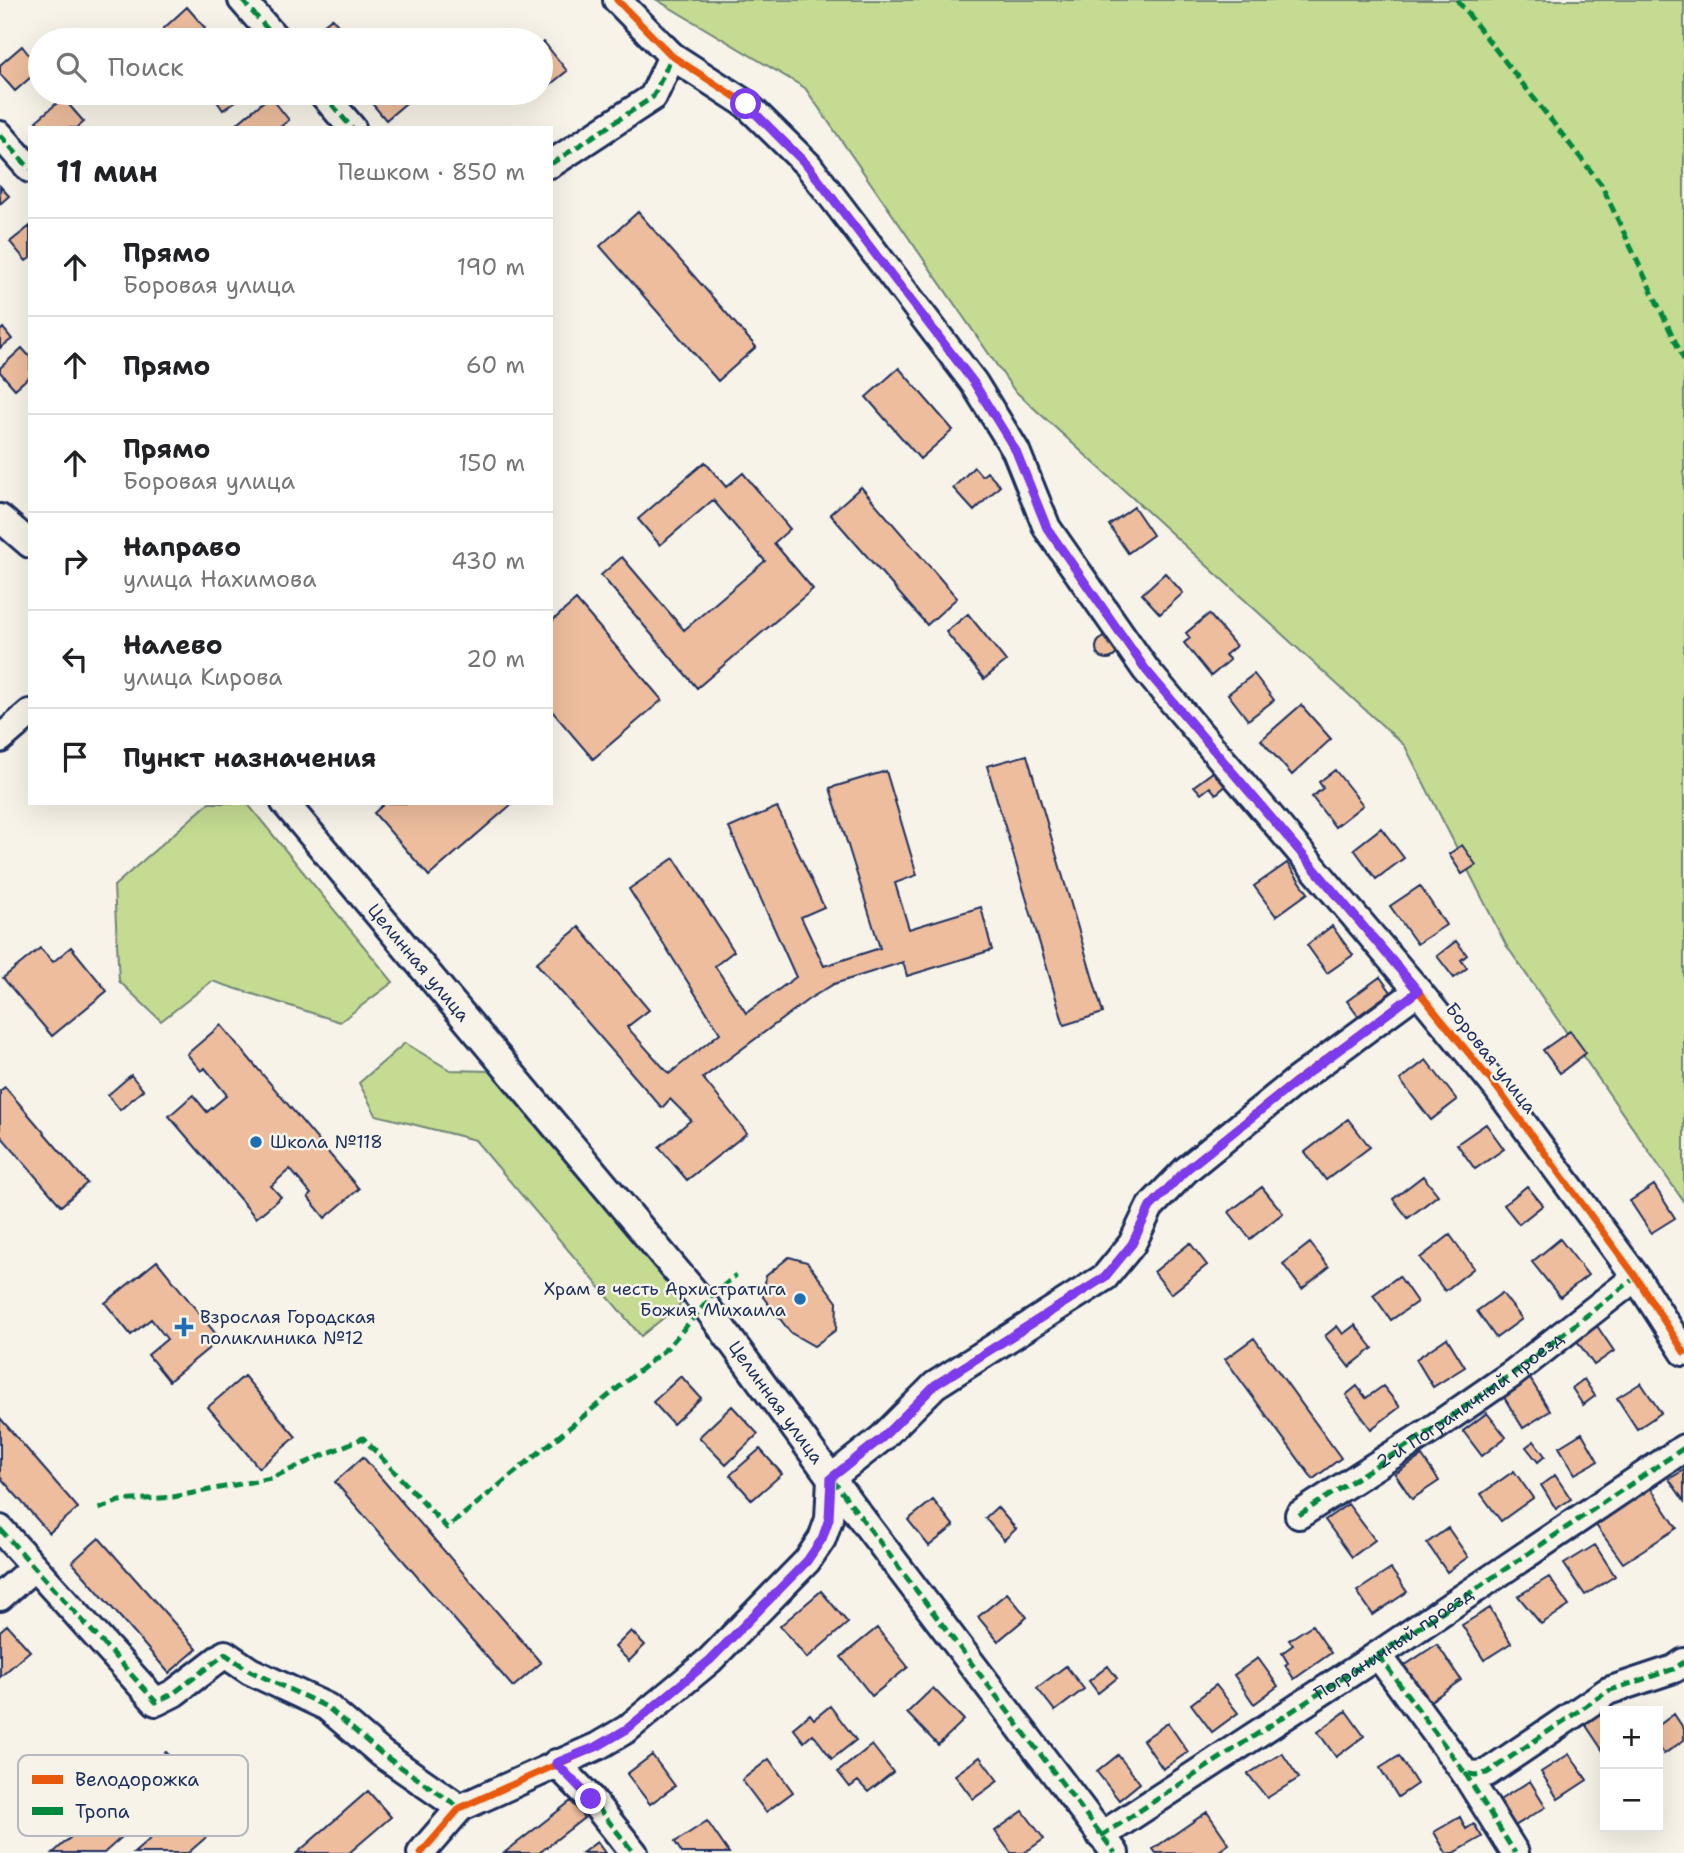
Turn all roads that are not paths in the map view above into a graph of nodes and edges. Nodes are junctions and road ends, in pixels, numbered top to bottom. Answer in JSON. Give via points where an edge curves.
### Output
{"nodes":[{"id":1,"x":242,"y":0,"type":"edge"},
{"id":2,"x":617,"y":0,"type":"edge"},
{"id":3,"x":266,"y":28,"type":"edge"},
{"id":4,"x":672,"y":56,"type":"junction"},
{"id":5,"x":332,"y":105,"type":"edge"},
{"id":6,"x":350,"y":126,"type":"edge"},
{"id":7,"x":0,"y":135,"type":"edge"},
{"id":8,"x":553,"y":163,"type":"edge"},
{"id":9,"x":28,"y":167,"type":"edge"},
{"id":10,"x":0,"y":518,"type":"edge"},
{"id":11,"x":28,"y":542,"type":"edge"},
{"id":12,"x":28,"y":715,"type":"edge"},
{"id":13,"x":0,"y":739,"type":"edge"},
{"id":14,"x":287,"y":805,"type":"edge"},
{"id":15,"x":1418,"y":991,"type":"junction"},
{"id":16,"x":1636,"y":1277,"type":"junction"},
{"id":17,"x":1684,"y":1352,"type":"edge"},
{"id":18,"x":1684,"y":1448,"type":"edge"},
{"id":19,"x":831,"y":1478,"type":"junction"},
{"id":20,"x":1299,"y":1515,"type":"dead end"},
{"id":21,"x":0,"y":1529,"type":"edge"},
{"id":22,"x":34,"y":1567,"type":"junction"},
{"id":23,"x":0,"y":1597,"type":"edge"},
{"id":24,"x":1378,"y":1655,"type":"junction"},
{"id":25,"x":1684,"y":1662,"type":"edge"},
{"id":26,"x":556,"y":1763,"type":"junction"},
{"id":27,"x":1465,"y":1773,"type":"junction"},
{"id":28,"x":460,"y":1808,"type":"junction"},
{"id":29,"x":1108,"y":1844,"type":"edge"},
{"id":30,"x":421,"y":1853,"type":"edge"},
{"id":31,"x":634,"y":1853,"type":"edge"},
{"id":32,"x":1515,"y":1853,"type":"edge"}],
"edges":[{"from":1,"to":3,"type":"street"},
{"from":2,"to":4,"type":"street"},
{"from":4,"to":8,"type":"street","via":[[653,97]]},
{"from":4,"to":15,"type":"street","name":"Боровая улица","via":[[746,104],[807,165],[974,383],[1016,451],[1047,528],[1146,670]]},
{"from":5,"to":6,"type":"street"},
{"from":7,"to":9,"type":"street"},
{"from":10,"to":11,"type":"street"},
{"from":12,"to":13,"type":"street"},
{"from":14,"to":19,"type":"street","name":"Целинная улица","via":[[705,1305]]},
{"from":15,"to":16,"type":"street","name":"Боровая улица","via":[[1497,1088]]},
{"from":15,"to":19,"type":"street","via":[[1186,1170],[1150,1207],[1132,1244],[1105,1277],[935,1385],[882,1438]]},
{"from":16,"to":17,"type":"street","name":"Боровая улица"},
{"from":16,"to":20,"type":"street","name":"2-й Пограничный проезд","via":[[1512,1374]]},
{"from":18,"to":24,"type":"street","name":"Пограничный проезд"},
{"from":19,"to":26,"type":"street","via":[[829,1519],[807,1561],[710,1660],[627,1729]]},
{"from":19,"to":29,"type":"street","name":"Целинная улица"},
{"from":21,"to":22,"type":"street"},
{"from":22,"to":23,"type":"street"},
{"from":22,"to":28,"type":"street","via":[[156,1702],[225,1654],[250,1671],[327,1707],[382,1754]]},
{"from":24,"to":27,"type":"street"},
{"from":24,"to":29,"type":"street","name":"Пограничный проезд"},
{"from":25,"to":27,"type":"street","via":[[1608,1690],[1486,1773]]},
{"from":26,"to":28,"type":"street"},
{"from":26,"to":31,"type":"street"},
{"from":27,"to":32,"type":"street"},
{"from":28,"to":30,"type":"street"}]}
